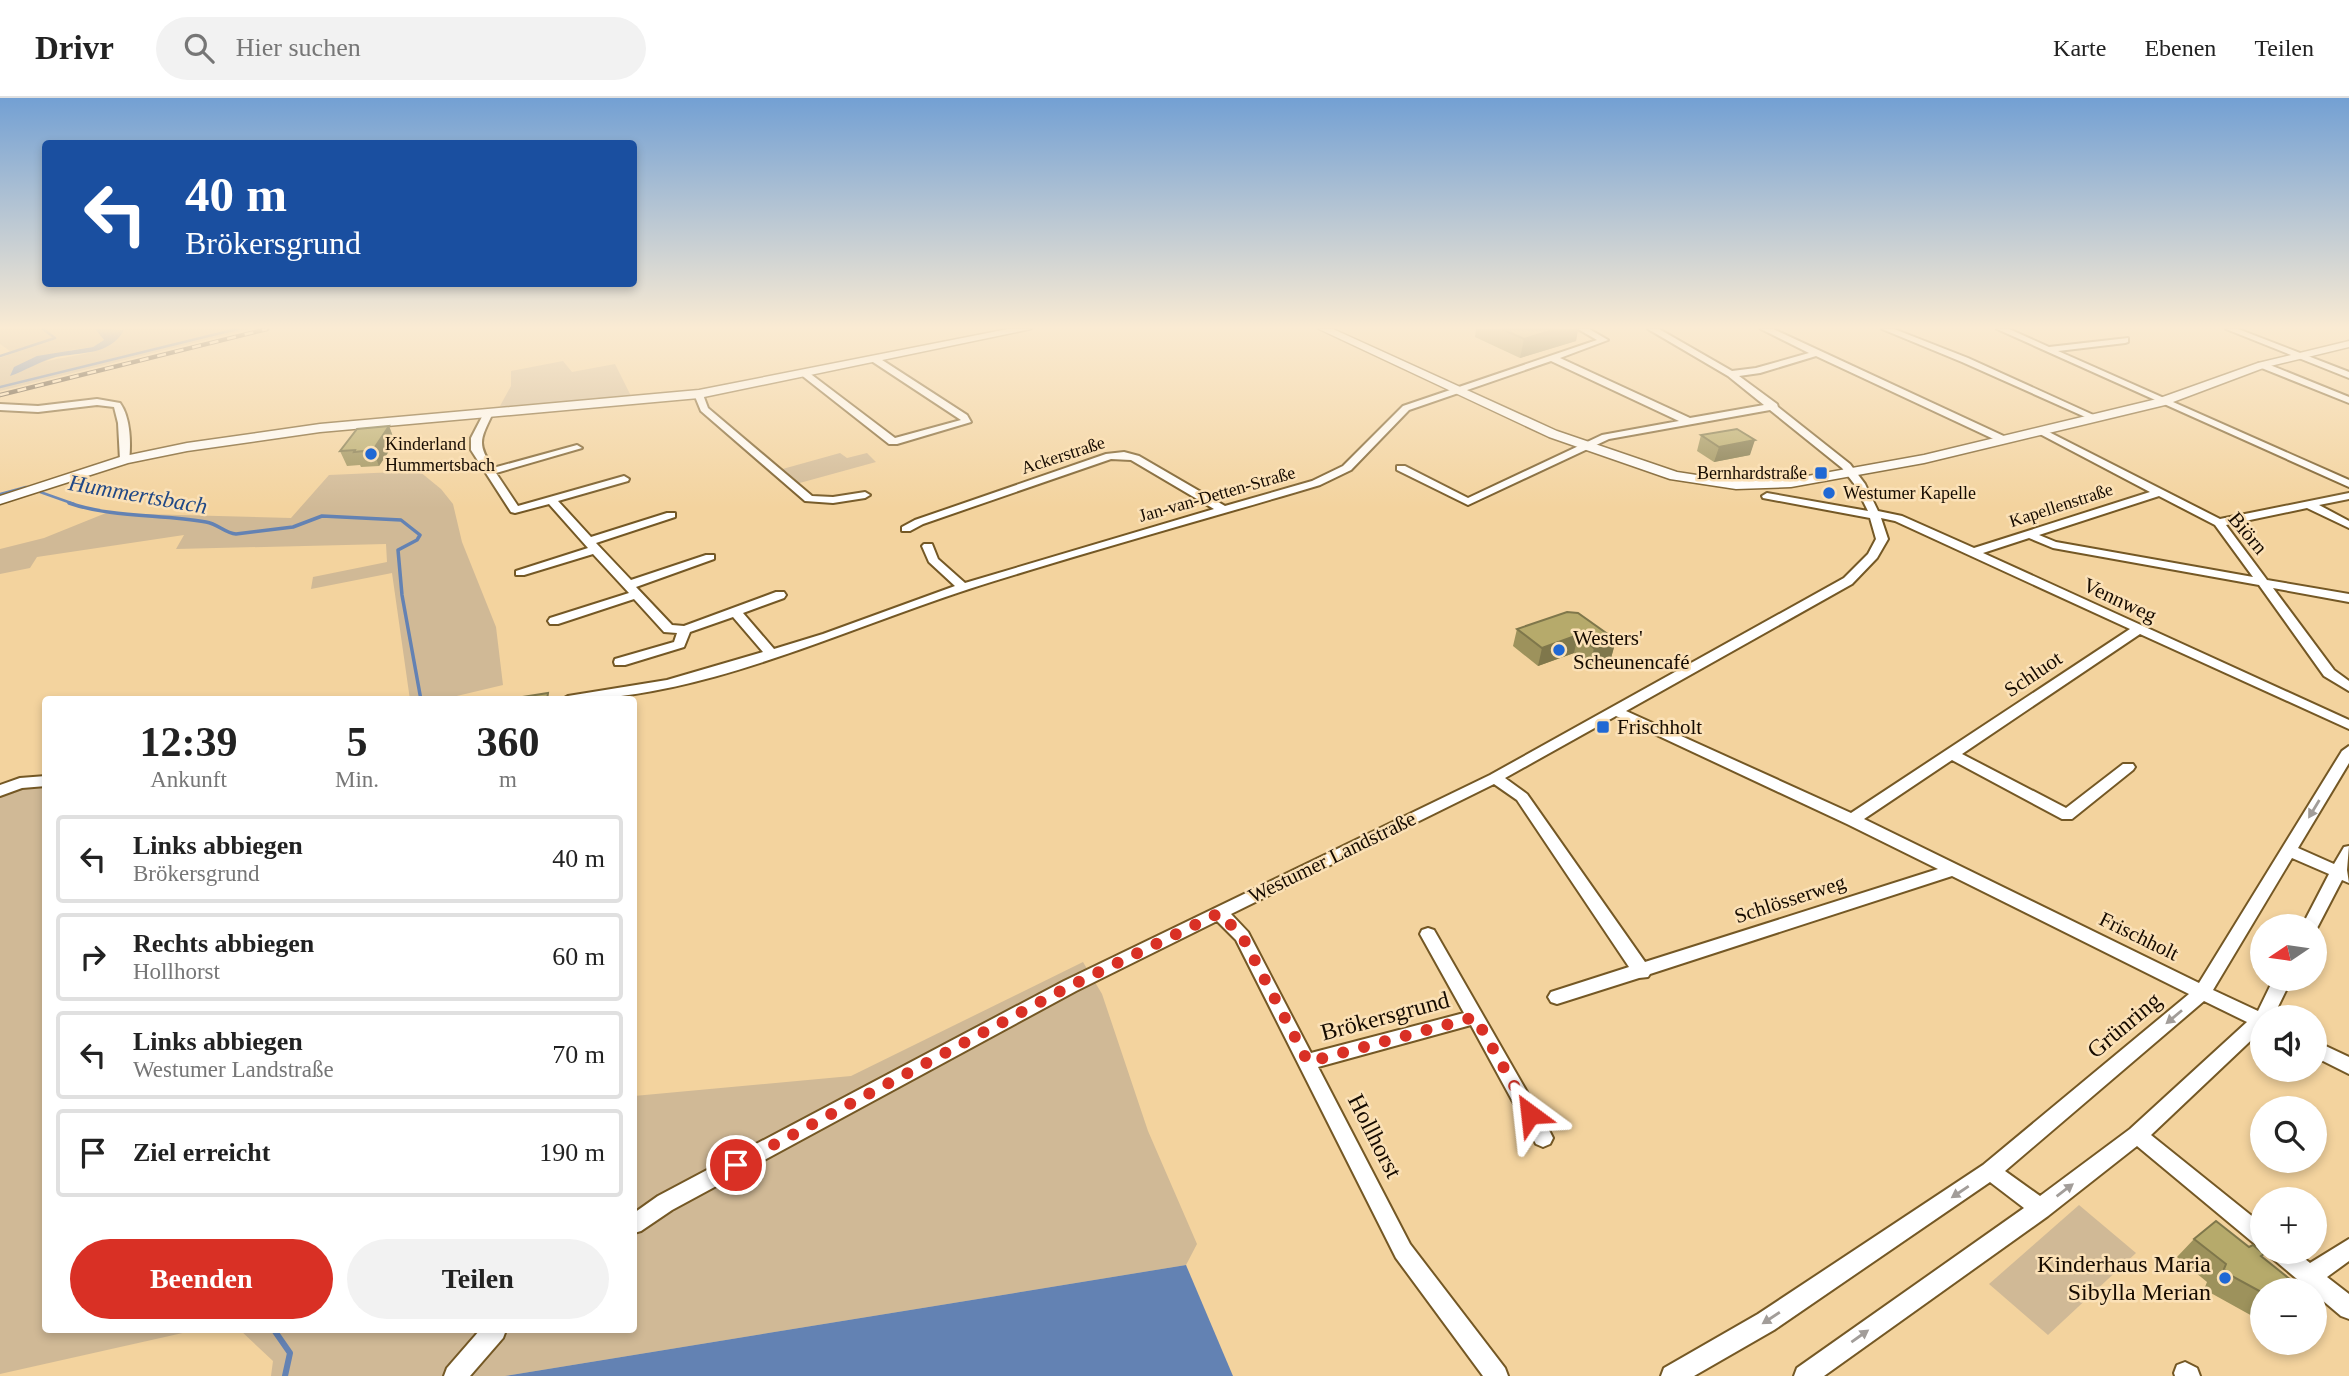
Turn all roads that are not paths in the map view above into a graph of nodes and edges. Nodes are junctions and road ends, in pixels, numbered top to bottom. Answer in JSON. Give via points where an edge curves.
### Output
{"nodes":[{"id":1,"x":728,"y":389,"type":"edge"},
{"id":2,"x":825,"y":389,"type":"edge"},
{"id":3,"x":920,"y":389,"type":"edge"},
{"id":4,"x":1452,"y":389,"type":"edge"},
{"id":5,"x":1464,"y":389,"type":"edge"},
{"id":6,"x":1618,"y":389,"type":"edge"},
{"id":7,"x":1751,"y":389,"type":"edge"},
{"id":8,"x":1890,"y":389,"type":"edge"},
{"id":9,"x":2029,"y":389,"type":"edge"},
{"id":10,"x":2132,"y":389,"type":"edge"},
{"id":11,"x":2197,"y":389,"type":"edge"},
{"id":12,"x":2321,"y":389,"type":"edge"},
{"id":13,"x":1457,"y":391,"type":"junction"},
{"id":14,"x":699,"y":394,"type":"junction"},
{"id":15,"x":2349,"y":400,"type":"edge"},
{"id":16,"x":2161,"y":402,"type":"junction"},
{"id":17,"x":1774,"y":406,"type":"junction"},
{"id":18,"x":0,"y":407,"type":"edge"},
{"id":19,"x":487,"y":415,"type":"junction"},
{"id":20,"x":2095,"y":418,"type":"junction"},
{"id":21,"x":1688,"y":421,"type":"junction"},
{"id":22,"x":2041,"y":431,"type":"junction"},
{"id":23,"x":2004,"y":440,"type":"junction"},
{"id":24,"x":1585,"y":446,"type":"junction"},
{"id":25,"x":577,"y":448,"type":"dead end"},
{"id":26,"x":125,"y":460,"type":"junction"},
{"id":27,"x":1401,"y":468,"type":"dead end"},
{"id":28,"x":489,"y":472,"type":"junction"},
{"id":29,"x":1853,"y":474,"type":"junction"},
{"id":30,"x":624,"y":479,"type":"dead end"},
{"id":31,"x":2349,"y":484,"type":"edge"},
{"id":32,"x":2160,"y":492,"type":"junction"},
{"id":33,"x":865,"y":495,"type":"dead end"},
{"id":34,"x":1767,"y":496,"type":"dead end"},
{"id":35,"x":2349,"y":496,"type":"edge"},
{"id":36,"x":0,"y":500,"type":"edge"},
{"id":37,"x":551,"y":500,"type":"junction"},
{"id":38,"x":2308,"y":504,"type":"junction"},
{"id":39,"x":1223,"y":510,"type":"junction"},
{"id":40,"x":671,"y":515,"type":"dead end"},
{"id":41,"x":1875,"y":515,"type":"junction"},
{"id":42,"x":2219,"y":523,"type":"junction"},
{"id":43,"x":2349,"y":525,"type":"edge"},
{"id":44,"x":906,"y":529,"type":"dead end"},
{"id":45,"x":2029,"y":534,"type":"junction"},
{"id":46,"x":592,"y":545,"type":"junction"},
{"id":47,"x":928,"y":546,"type":"dead end"},
{"id":48,"x":1974,"y":552,"type":"junction"},
{"id":49,"x":710,"y":557,"type":"dead end"},
{"id":50,"x":520,"y":573,"type":"dead end"},
{"id":51,"x":2262,"y":582,"type":"junction"},
{"id":52,"x":963,"y":587,"type":"junction"},
{"id":53,"x":633,"y":589,"type":"junction"},
{"id":54,"x":780,"y":595,"type":"dead end"},
{"id":55,"x":2349,"y":598,"type":"edge"},
{"id":56,"x":735,"y":612,"type":"junction"},
{"id":57,"x":554,"y":621,"type":"dead end"},
{"id":58,"x":2139,"y":629,"type":"junction"},
{"id":59,"x":685,"y":630,"type":"junction"},
{"id":60,"x":771,"y":654,"type":"junction"},
{"id":61,"x":620,"y":662,"type":"dead end"},
{"id":62,"x":2349,"y":687,"type":"edge"},
{"id":63,"x":593,"y":696,"type":"edge"},
{"id":64,"x":1615,"y":711,"type":"junction"},
{"id":65,"x":2349,"y":725,"type":"edge"},
{"id":66,"x":2349,"y":751,"type":"edge"},
{"id":67,"x":1951,"y":754,"type":"junction"},
{"id":68,"x":2128,"y":767,"type":"dead end"},
{"id":69,"x":1495,"y":778,"type":"junction"},
{"id":70,"x":42,"y":781,"type":"edge"},
{"id":71,"x":20,"y":783,"type":"junction"},
{"id":72,"x":0,"y":784,"type":"edge"},
{"id":73,"x":0,"y":791,"type":"edge"},
{"id":74,"x":1852,"y":820,"type":"junction"},
{"id":75,"x":2290,"y":850,"type":"junction"},
{"id":76,"x":2349,"y":851,"type":"edge"},
{"id":77,"x":1953,"y":870,"type":"junction"},
{"id":78,"x":2343,"y":874,"type":"edge"},
{"id":79,"x":1219,"y":913,"type":"junction"},
{"id":80,"x":2318,"y":914,"type":"edge"},
{"id":81,"x":1428,"y":934,"type":"dead end"},
{"id":82,"x":1642,"y":972,"type":"junction"},
{"id":83,"x":2202,"y":993,"type":"junction"},
{"id":84,"x":1557,"y":997,"type":"dead end"},
{"id":85,"x":2250,"y":1013,"type":"edge"},
{"id":86,"x":1475,"y":1017,"type":"junction"},
{"id":87,"x":2250,"y":1031,"type":"edge"},
{"id":88,"x":2327,"y":1054,"type":"edge"},
{"id":89,"x":1308,"y":1062,"type":"junction"},
{"id":90,"x":2349,"y":1066,"type":"edge"},
{"id":91,"x":2137,"y":1135,"type":"junction"},
{"id":92,"x":1543,"y":1138,"type":"dead end"},
{"id":93,"x":1990,"y":1171,"type":"junction"},
{"id":94,"x":2040,"y":1209,"type":"junction"},
{"id":95,"x":637,"y":1222,"type":"edge"},
{"id":96,"x":2250,"y":1227,"type":"edge"},
{"id":97,"x":2349,"y":1249,"type":"edge"},
{"id":98,"x":2295,"y":1264,"type":"edge"},
{"id":99,"x":2310,"y":1276,"type":"junction"},
{"id":100,"x":2349,"y":1308,"type":"edge"},
{"id":101,"x":492,"y":1333,"type":"edge"},
{"id":102,"x":455,"y":1376,"type":"edge"},
{"id":103,"x":1497,"y":1376,"type":"edge"},
{"id":104,"x":1672,"y":1376,"type":"edge"},
{"id":105,"x":1805,"y":1376,"type":"edge"}],
"edges":[{"from":1,"to":14,"type":"street"},
{"from":2,"to":3,"type":"street","via":[[894,442],[966,422]]},
{"from":4,"to":13,"type":"street"},
{"from":5,"to":13,"type":"street","name":"Jan-van-Detten-Straße"},
{"from":6,"to":21,"type":"street"},
{"from":7,"to":17,"type":"street"},
{"from":8,"to":23,"type":"street"},
{"from":9,"to":20,"type":"street"},
{"from":10,"to":16,"type":"street"},
{"from":11,"to":16,"type":"street"},
{"from":12,"to":15,"type":"street"},
{"from":13,"to":24,"type":"street"},
{"from":13,"to":39,"type":"street","name":"Jan-van-Detten-Straße","via":[[1406,408],[1347,468],[1326,479]]},
{"from":14,"to":19,"type":"street"},
{"from":14,"to":33,"type":"street","via":[[704,409],[809,499]]},
{"from":16,"to":20,"type":"street"},
{"from":16,"to":31,"type":"street"},
{"from":17,"to":21,"type":"street"},
{"from":17,"to":29,"type":"street"},
{"from":18,"to":26,"type":"street","via":[[117,405],[123,413]]},
{"from":19,"to":26,"type":"street","via":[[320,428]]},
{"from":19,"to":28,"type":"street","via":[[475,450]]},
{"from":20,"to":22,"type":"street"},
{"from":21,"to":24,"type":"street","via":[[1606,437]]},
{"from":22,"to":23,"type":"street"},
{"from":22,"to":32,"type":"street","name":"Biörn"},
{"from":23,"to":29,"type":"street"},
{"from":24,"to":27,"type":"street","via":[[1468,502]]},
{"from":24,"to":29,"type":"street","via":[[1675,476],[1720,484],[1761,486]]},
{"from":25,"to":28,"type":"street"},
{"from":26,"to":36,"type":"street"},
{"from":28,"to":37,"type":"street","via":[[515,510]]},
{"from":29,"to":41,"type":"street","name":"Westumer Landstraße"},
{"from":30,"to":37,"type":"street"},
{"from":32,"to":42,"type":"street","name":"Biörn"},
{"from":32,"to":45,"type":"street","name":"Kapellenstraße"},
{"from":34,"to":41,"type":"street"},
{"from":35,"to":38,"type":"street"},
{"from":37,"to":46,"type":"street"},
{"from":38,"to":42,"type":"street"},
{"from":38,"to":43,"type":"street"},
{"from":39,"to":44,"type":"street","name":"Ackerstraße","via":[[1124,455],[1110,456]]},
{"from":39,"to":52,"type":"street","name":"Jan-van-Detten-Straße"},
{"from":40,"to":46,"type":"street"},
{"from":41,"to":48,"type":"street","name":"Vennweg","via":[[1898,518]]},
{"from":41,"to":64,"type":"street","name":"Westumer Landstraße","via":[[1882,539],[1873,556],[1848,581]]},
{"from":42,"to":51,"type":"street","name":"Biörn"},
{"from":45,"to":48,"type":"street","name":"Kapellenstraße"},
{"from":45,"to":51,"type":"street","via":[[2053,545]]},
{"from":46,"to":50,"type":"street"},
{"from":46,"to":53,"type":"street"},
{"from":47,"to":52,"type":"street","via":[[933,560]]},
{"from":48,"to":58,"type":"street","name":"Vennweg"},
{"from":49,"to":53,"type":"street"},
{"from":51,"to":55,"type":"street"},
{"from":51,"to":62,"type":"street","name":"Biörn","via":[[2335,679]]},
{"from":52,"to":60,"type":"street","name":"Jan-van-Detten-Straße"},
{"from":53,"to":57,"type":"street"},
{"from":53,"to":59,"type":"street","via":[[668,629]]},
{"from":54,"to":56,"type":"street"},
{"from":56,"to":59,"type":"street"},
{"from":56,"to":60,"type":"street"},
{"from":58,"to":65,"type":"street","name":"Vennweg"},
{"from":58,"to":67,"type":"street","name":"Schluot"},
{"from":59,"to":61,"type":"street","via":[[679,644]]},
{"from":60,"to":63,"type":"street","name":"Jan-van-Detten-Straße","via":[[668,684]]},
{"from":64,"to":69,"type":"street","name":"Westumer Landstraße"},
{"from":64,"to":74,"type":"street","name":"Frischholt"},
{"from":66,"to":75,"type":"street","name":"Grünring","one_way":true},
{"from":67,"to":68,"type":"street","via":[[2067,815]]},
{"from":67,"to":74,"type":"street","name":"Schluot"},
{"from":69,"to":79,"type":"street","name":"Westumer Landstraße"},
{"from":69,"to":82,"type":"street","via":[[1521,797]]},
{"from":70,"to":71,"type":"street"},
{"from":71,"to":72,"type":"street"},
{"from":71,"to":73,"type":"street"},
{"from":74,"to":77,"type":"street","name":"Frischholt"},
{"from":75,"to":78,"type":"street"},
{"from":75,"to":83,"type":"street","name":"Grünring"},
{"from":76,"to":78,"type":"street"},
{"from":77,"to":82,"type":"street","name":"Schlösserweg"},
{"from":77,"to":83,"type":"street","name":"Frischholt"},
{"from":78,"to":80,"type":"street"},
{"from":79,"to":89,"type":"street","name":"Hollhorst","via":[[1242,936]]},
{"from":79,"to":95,"type":"street","name":"Westumer Landstraße","via":[[1058,993]]},
{"from":81,"to":86,"type":"street","name":"Brökersgrund"},
{"from":82,"to":84,"type":"street","name":"Schlösserweg"},
{"from":83,"to":85,"type":"street","name":"Frischholt"},
{"from":83,"to":93,"type":"street","name":"Grünring","one_way":true},
{"from":86,"to":89,"type":"street","name":"Brökersgrund"},
{"from":86,"to":92,"type":"street","name":"Brökersgrund"},
{"from":87,"to":91,"type":"street"},
{"from":88,"to":90,"type":"street"},
{"from":89,"to":103,"type":"street","name":"Hollhorst","via":[[1404,1251]]},
{"from":94,"to":91,"type":"street","one_way":true},
{"from":91,"to":96,"type":"street"},
{"from":93,"to":94,"type":"street"},
{"from":93,"to":104,"type":"street","name":"Grünring","one_way":true,"via":[[1766,1322]]},
{"from":105,"to":94,"type":"street","one_way":true},
{"from":97,"to":99,"type":"street"},
{"from":98,"to":99,"type":"street"},
{"from":99,"to":100,"type":"street"},
{"from":101,"to":102,"type":"street"}]}
